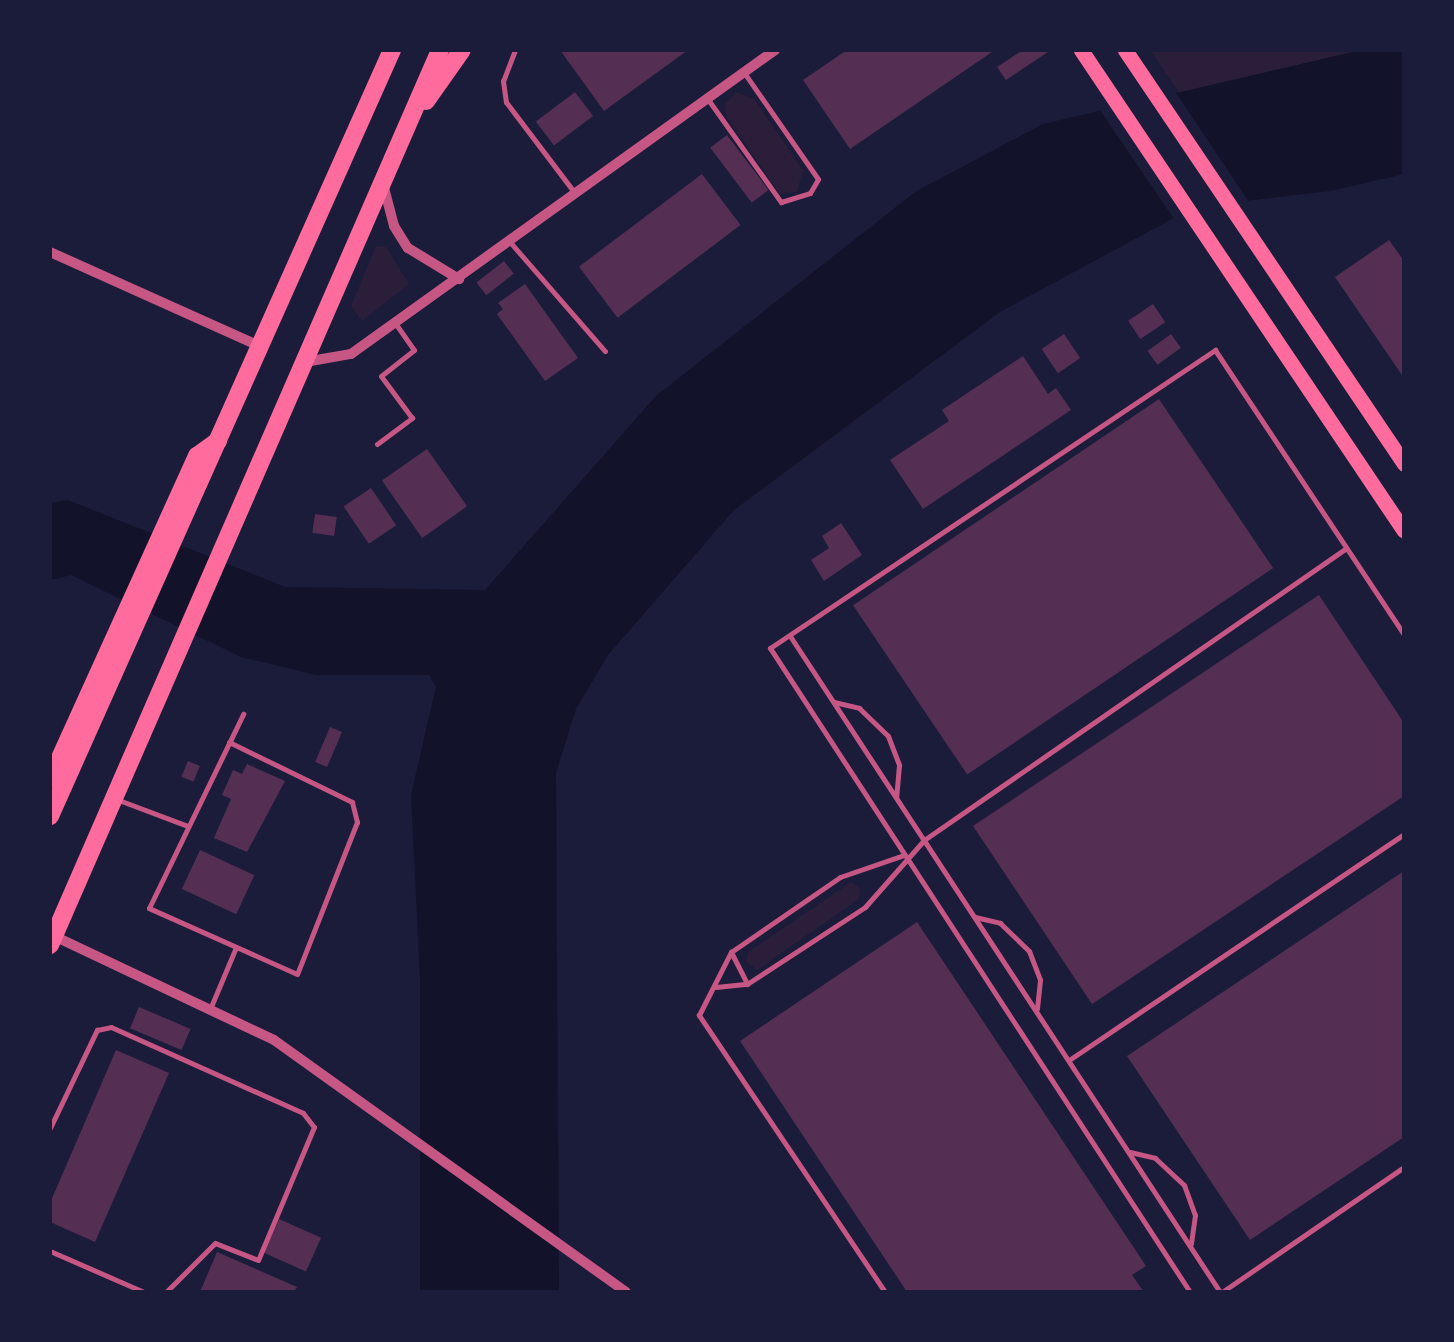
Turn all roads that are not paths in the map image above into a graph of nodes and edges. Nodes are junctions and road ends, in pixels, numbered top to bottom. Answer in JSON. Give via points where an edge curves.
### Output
{"nodes":[{"id":1,"x":380,"y":50,"type":"edge"},
{"id":2,"x":392,"y":50,"type":"edge"},
{"id":3,"x":440,"y":50,"type":"edge"},
{"id":4,"x":462,"y":50,"type":"edge"},
{"id":5,"x":515,"y":50,"type":"edge"},
{"id":6,"x":775,"y":50,"type":"edge"},
{"id":7,"x":1081,"y":50,"type":"edge"},
{"id":8,"x":1125,"y":50,"type":"edge"},
{"id":9,"x":743,"y":72,"type":"junction"},
{"id":10,"x":708,"y":98,"type":"junction"},
{"id":11,"x":363,"y":114,"type":"junction"},
{"id":12,"x":406,"y":131,"type":"junction"},
{"id":13,"x":382,"y":184,"type":"junction"},
{"id":14,"x":574,"y":192,"type":"junction"},
{"id":15,"x":509,"y":242,"type":"junction"},
{"id":16,"x":50,"y":252,"type":"edge"},
{"id":17,"x":458,"y":279,"type":"junction"},
{"id":18,"x":394,"y":324,"type":"junction"},
{"id":19,"x":259,"y":346,"type":"junction"},
{"id":20,"x":605,"y":350,"type":"dead end"},
{"id":21,"x":304,"y":362,"type":"junction"},
{"id":22,"x":377,"y":444,"type":"dead end"},
{"id":23,"x":1404,"y":464,"type":"edge"},
{"id":24,"x":1404,"y":531,"type":"edge"},
{"id":25,"x":1345,"y":549,"type":"junction"},
{"id":26,"x":1404,"y":635,"type":"edge"},
{"id":27,"x":790,"y":636,"type":"junction"},
{"id":28,"x":108,"y":669,"type":"junction"},
{"id":29,"x":834,"y":702,"type":"junction"},
{"id":30,"x":243,"y":714,"type":"dead end"},
{"id":31,"x":229,"y":742,"type":"junction"},
{"id":32,"x":50,"y":780,"type":"edge"},
{"id":33,"x":896,"y":796,"type":"junction"},
{"id":34,"x":115,"y":799,"type":"junction"},
{"id":35,"x":50,"y":816,"type":"edge"},
{"id":36,"x":188,"y":826,"type":"junction"},
{"id":37,"x":1404,"y":834,"type":"edge"},
{"id":38,"x":924,"y":840,"type":"junction"},
{"id":39,"x":904,"y":855,"type":"junction"},
{"id":40,"x":975,"y":917,"type":"junction"},
{"id":41,"x":52,"y":941,"type":"edge"},
{"id":42,"x":236,"y":947,"type":"junction"},
{"id":43,"x":731,"y":952,"type":"junction"},
{"id":44,"x":747,"y":984,"type":"junction"},
{"id":45,"x":716,"y":987,"type":"junction"},
{"id":46,"x":1036,"y":1010,"type":"junction"},
{"id":47,"x":208,"y":1012,"type":"junction"},
{"id":48,"x":1069,"y":1060,"type":"junction"},
{"id":49,"x":50,"y":1128,"type":"edge"},
{"id":50,"x":1130,"y":1152,"type":"junction"},
{"id":51,"x":1404,"y":1167,"type":"edge"},
{"id":52,"x":1191,"y":1245,"type":"junction"},
{"id":53,"x":50,"y":1252,"type":"edge"},
{"id":54,"x":144,"y":1292,"type":"edge"},
{"id":55,"x":166,"y":1292,"type":"edge"},
{"id":56,"x":626,"y":1292,"type":"edge"},
{"id":57,"x":885,"y":1292,"type":"edge"},
{"id":58,"x":1190,"y":1292,"type":"edge"},
{"id":59,"x":1221,"y":1292,"type":"edge"}],
"edges":[{"from":1,"to":11,"type":"main road"},
{"from":2,"to":11,"type":"main road"},
{"from":3,"to":12,"type":"main road"},
{"from":4,"to":12,"type":"main road"},
{"from":5,"to":14,"type":"lane","via":[[503,80],[506,102]]},
{"from":6,"to":9,"type":"street"},
{"from":7,"to":24,"type":"main road"},
{"from":8,"to":23,"type":"main road"},
{"from":9,"to":10,"type":"street"},
{"from":9,"to":10,"type":"lane","via":[[818,179],[810,193],[781,202]]},
{"from":10,"to":14,"type":"street"},
{"from":11,"to":19,"type":"main road"},
{"from":12,"to":13,"type":"main road"},
{"from":13,"to":17,"type":"street","via":[[408,248]]},
{"from":13,"to":21,"type":"main road"},
{"from":14,"to":15,"type":"street"},
{"from":15,"to":17,"type":"street"},
{"from":15,"to":20,"type":"lane"},
{"from":16,"to":19,"type":"street"},
{"from":17,"to":18,"type":"street"},
{"from":18,"to":21,"type":"street","via":[[351,354]]},
{"from":18,"to":22,"type":"lane","via":[[414,350],[380,376],[412,418]]},
{"from":19,"to":28,"type":"main road"},
{"from":21,"to":34,"type":"main road"},
{"from":25,"to":26,"type":"lane"},
{"from":25,"to":27,"type":"lane","via":[[1215,350]]},
{"from":25,"to":38,"type":"lane"},
{"from":27,"to":29,"type":"lane"},
{"from":27,"to":39,"type":"lane","via":[[770,648]]},
{"from":28,"to":32,"type":"main road"},
{"from":28,"to":35,"type":"main road"},
{"from":29,"to":33,"type":"lane"},
{"from":29,"to":33,"type":"lane","via":[[860,708],[888,736],[899,765]]},
{"from":30,"to":31,"type":"lane"},
{"from":31,"to":36,"type":"lane"},
{"from":31,"to":42,"type":"lane","via":[[352,802],[357,822],[297,974]]},
{"from":33,"to":38,"type":"lane"},
{"from":34,"to":36,"type":"lane"},
{"from":34,"to":41,"type":"main road"},
{"from":36,"to":42,"type":"lane","via":[[149,908]]},
{"from":37,"to":48,"type":"lane"},
{"from":38,"to":39,"type":"lane"},
{"from":38,"to":40,"type":"lane"},
{"from":39,"to":43,"type":"lane","via":[[840,877]]},
{"from":39,"to":44,"type":"lane","via":[[865,907]]},
{"from":39,"to":58,"type":"lane"},
{"from":40,"to":46,"type":"lane"},
{"from":40,"to":46,"type":"lane","via":[[1000,923],[1029,951],[1040,980]]},
{"from":41,"to":47,"type":"street"},
{"from":42,"to":47,"type":"lane"},
{"from":43,"to":44,"type":"lane"},
{"from":43,"to":45,"type":"lane"},
{"from":44,"to":45,"type":"lane"},
{"from":45,"to":57,"type":"lane","via":[[701,1002],[699,1015]]},
{"from":46,"to":48,"type":"lane"},
{"from":47,"to":56,"type":"street","via":[[274,1040]]},
{"from":48,"to":50,"type":"lane"},
{"from":49,"to":55,"type":"lane","via":[[98,1030],[110,1027],[303,1113],[314,1127],[258,1260],[215,1243]]},
{"from":50,"to":52,"type":"lane"},
{"from":50,"to":52,"type":"lane","via":[[1155,1158],[1184,1185],[1195,1215]]},
{"from":51,"to":59,"type":"lane"},
{"from":52,"to":59,"type":"lane"},
{"from":53,"to":54,"type":"lane"}]}
